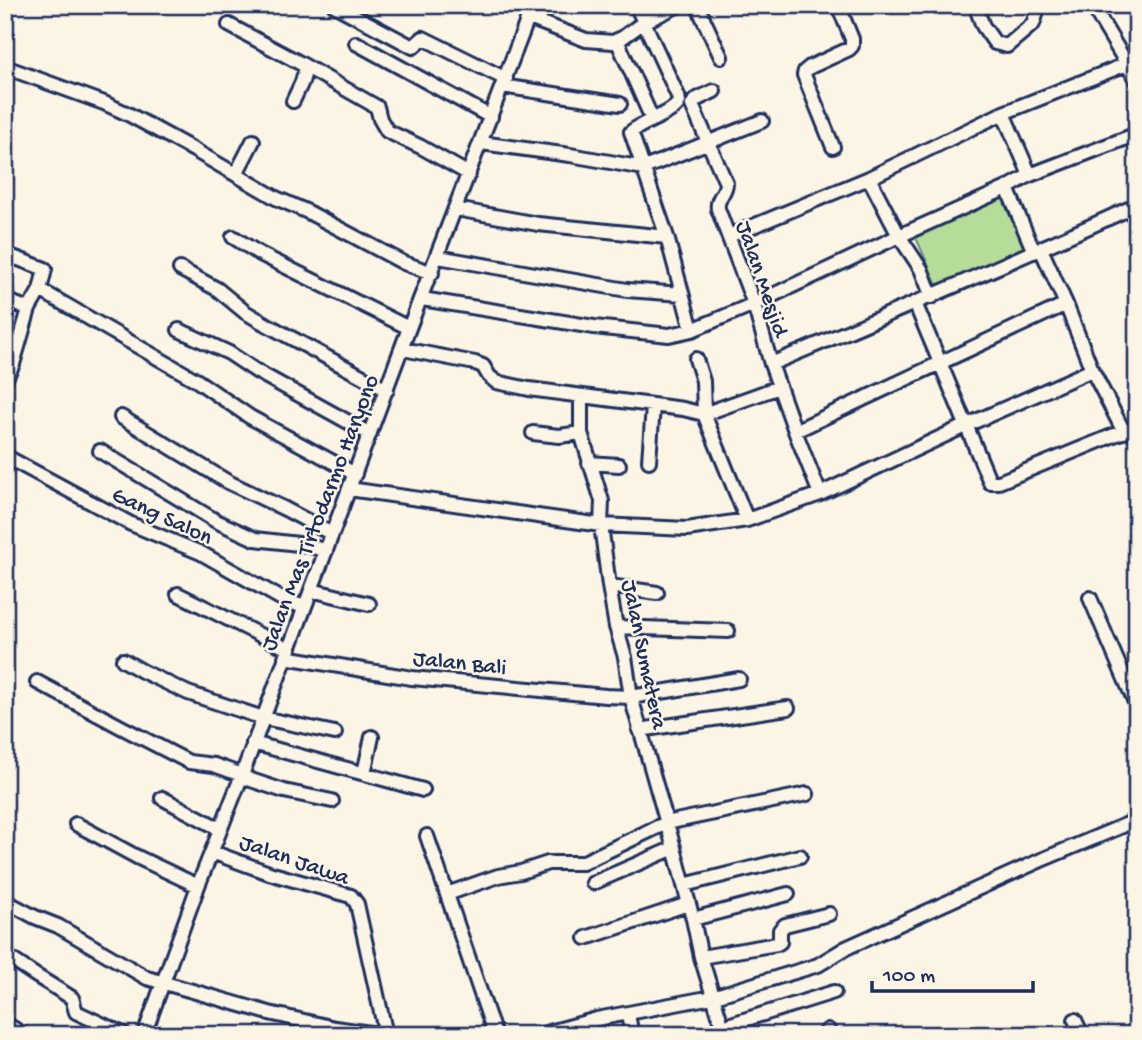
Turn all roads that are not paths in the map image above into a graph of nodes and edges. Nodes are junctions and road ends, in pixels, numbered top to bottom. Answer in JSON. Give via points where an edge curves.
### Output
{"nodes":[{"id":1,"x":334,"y":5,"type":"edge"},
{"id":2,"x":636,"y":5,"type":"edge"},
{"id":3,"x":679,"y":5,"type":"edge"},
{"id":4,"x":697,"y":5,"type":"edge"},
{"id":5,"x":838,"y":5,"type":"edge"},
{"id":6,"x":975,"y":5,"type":"edge"},
{"id":7,"x":1035,"y":5,"type":"edge"},
{"id":8,"x":1094,"y":5,"type":"edge"},
{"id":9,"x":528,"y":10,"type":"edge"},
{"id":10,"x":644,"y":22,"type":"junction"},
{"id":11,"x":229,"y":25,"type":"dead end"},
{"id":12,"x":617,"y":40,"type":"junction"},
{"id":13,"x":356,"y":43,"type":"dead end"},
{"id":14,"x":721,"y":57,"type":"dead end"},
{"id":15,"x":5,"y":67,"type":"edge"},
{"id":16,"x":306,"y":68,"type":"junction"},
{"id":17,"x":1133,"y":71,"type":"edge"},
{"id":18,"x":504,"y":82,"type":"junction"},
{"id":19,"x":714,"y":91,"type":"dead end"},
{"id":20,"x":293,"y":101,"type":"dead end"},
{"id":21,"x":620,"y":104,"type":"dead end"},
{"id":22,"x":1003,"y":113,"type":"junction"},
{"id":23,"x":491,"y":117,"type":"junction"},
{"id":24,"x":652,"y":119,"type":"junction"},
{"id":25,"x":762,"y":121,"type":"dead end"},
{"id":26,"x":1137,"y":134,"type":"edge"},
{"id":27,"x":253,"y":141,"type":"dead end"},
{"id":28,"x":481,"y":143,"type":"junction"},
{"id":29,"x":708,"y":143,"type":"junction"},
{"id":30,"x":833,"y":147,"type":"dead end"},
{"id":31,"x":644,"y":168,"type":"junction"},
{"id":32,"x":236,"y":174,"type":"junction"},
{"id":33,"x":469,"y":174,"type":"junction"},
{"id":34,"x":1030,"y":176,"type":"junction"},
{"id":35,"x":869,"y":178,"type":"junction"},
{"id":36,"x":1007,"y":188,"type":"junction"},
{"id":37,"x":1137,"y":205,"type":"edge"},
{"id":38,"x":456,"y":209,"type":"junction"},
{"id":39,"x":729,"y":236,"type":"junction"},
{"id":40,"x":899,"y":236,"type":"junction"},
{"id":41,"x":233,"y":237,"type":"dead end"},
{"id":42,"x":667,"y":237,"type":"junction"},
{"id":43,"x":1038,"y":250,"type":"junction"},
{"id":44,"x":5,"y":254,"type":"edge"},
{"id":45,"x":438,"y":257,"type":"junction"},
{"id":46,"x":180,"y":269,"type":"dead end"},
{"id":47,"x":432,"y":273,"type":"junction"},
{"id":48,"x":40,"y":290,"type":"junction"},
{"id":49,"x":682,"y":294,"type":"junction"},
{"id":50,"x":932,"y":297,"type":"junction"},
{"id":51,"x":422,"y":299,"type":"junction"},
{"id":52,"x":5,"y":300,"type":"edge"},
{"id":53,"x":915,"y":303,"type":"junction"},
{"id":54,"x":754,"y":304,"type":"junction"},
{"id":55,"x":1066,"y":304,"type":"junction"},
{"id":56,"x":29,"y":309,"type":"junction"},
{"id":57,"x":409,"y":328,"type":"junction"},
{"id":58,"x":179,"y":330,"type":"dead end"},
{"id":59,"x":692,"y":330,"type":"junction"},
{"id":60,"x":403,"y":349,"type":"junction"},
{"id":61,"x":696,"y":359,"type":"dead end"},
{"id":62,"x":941,"y":363,"type":"junction"},
{"id":63,"x":771,"y":364,"type":"junction"},
{"id":64,"x":1092,"y":370,"type":"junction"},
{"id":65,"x":5,"y":380,"type":"edge"},
{"id":66,"x":779,"y":387,"type":"junction"},
{"id":67,"x":387,"y":390,"type":"junction"},
{"id":68,"x":581,"y":397,"type":"junction"},
{"id":69,"x":653,"y":407,"type":"junction"},
{"id":70,"x":704,"y":414,"type":"junction"},
{"id":71,"x":121,"y":418,"type":"dead end"},
{"id":72,"x":967,"y":425,"type":"junction"},
{"id":73,"x":1130,"y":430,"type":"edge"},
{"id":74,"x":795,"y":431,"type":"junction"},
{"id":75,"x":533,"y":433,"type":"dead end"},
{"id":76,"x":581,"y":433,"type":"junction"},
{"id":77,"x":370,"y":434,"type":"junction"},
{"id":78,"x":100,"y":450,"type":"dead end"},
{"id":79,"x":5,"y":456,"type":"edge"},
{"id":80,"x":649,"y":461,"type":"dead end"},
{"id":81,"x":589,"y":463,"type":"junction"},
{"id":82,"x":619,"y":465,"type":"dead end"},
{"id":83,"x":355,"y":474,"type":"junction"},
{"id":84,"x":349,"y":489,"type":"junction"},
{"id":85,"x":820,"y":494,"type":"junction"},
{"id":86,"x":747,"y":520,"type":"junction"},
{"id":87,"x":601,"y":525,"type":"junction"},
{"id":88,"x":332,"y":534,"type":"junction"},
{"id":89,"x":326,"y":551,"type":"junction"},
{"id":90,"x":609,"y":586,"type":"junction"},
{"id":91,"x":311,"y":590,"type":"junction"},
{"id":92,"x":657,"y":593,"type":"dead end"},
{"id":93,"x":178,"y":594,"type":"dead end"},
{"id":94,"x":1090,"y":598,"type":"dead end"},
{"id":95,"x":369,"y":604,"type":"dead end"},
{"id":96,"x":304,"y":607,"type":"junction"},
{"id":97,"x":616,"y":627,"type":"junction"},
{"id":98,"x":728,"y":631,"type":"dead end"},
{"id":99,"x":287,"y":653,"type":"junction"},
{"id":100,"x":124,"y":660,"type":"dead end"},
{"id":101,"x":739,"y":679,"type":"dead end"},
{"id":102,"x":37,"y":682,"type":"dead end"},
{"id":103,"x":631,"y":697,"type":"junction"},
{"id":104,"x":1137,"y":707,"type":"edge"},
{"id":105,"x":788,"y":708,"type":"dead end"},
{"id":106,"x":263,"y":718,"type":"junction"},
{"id":107,"x":639,"y":730,"type":"junction"},
{"id":108,"x":335,"y":733,"type":"dead end"},
{"id":109,"x":372,"y":737,"type":"dead end"},
{"id":110,"x":253,"y":743,"type":"junction"},
{"id":111,"x":364,"y":773,"type":"junction"},
{"id":112,"x":242,"y":775,"type":"junction"},
{"id":113,"x":423,"y":790,"type":"dead end"},
{"id":114,"x":807,"y":794,"type":"dead end"},
{"id":115,"x":162,"y":799,"type":"dead end"},
{"id":116,"x":332,"y":801,"type":"dead end"},
{"id":117,"x":1137,"y":820,"type":"edge"},
{"id":118,"x":666,"y":823,"type":"junction"},
{"id":119,"x":76,"y":824,"type":"dead end"},
{"id":120,"x":220,"y":829,"type":"junction"},
{"id":121,"x":427,"y":836,"type":"dead end"},
{"id":122,"x":674,"y":848,"type":"junction"},
{"id":123,"x":212,"y":852,"type":"junction"},
{"id":124,"x":800,"y":856,"type":"dead end"},
{"id":125,"x":593,"y":883,"type":"dead end"},
{"id":126,"x":684,"y":885,"type":"junction"},
{"id":127,"x":198,"y":886,"type":"junction"},
{"id":128,"x":447,"y":894,"type":"junction"},
{"id":129,"x":788,"y":894,"type":"dead end"},
{"id":130,"x":5,"y":901,"type":"edge"},
{"id":131,"x":688,"y":904,"type":"junction"},
{"id":132,"x":829,"y":915,"type":"dead end"},
{"id":133,"x":693,"y":919,"type":"junction"},
{"id":134,"x":586,"y":937,"type":"dead end"},
{"id":135,"x":5,"y":955,"type":"edge"},
{"id":136,"x":701,"y":957,"type":"junction"},
{"id":137,"x":162,"y":983,"type":"junction"},
{"id":138,"x":834,"y":992,"type":"dead end"},
{"id":139,"x":712,"y":997,"type":"junction"},
{"id":140,"x":628,"y":1014,"type":"junction"},
{"id":141,"x":1075,"y":1020,"type":"dead end"},
{"id":142,"x":5,"y":1023,"type":"edge"},
{"id":143,"x":724,"y":1033,"type":"edge"},
{"id":144,"x":24,"y":1035,"type":"edge"},
{"id":145,"x":125,"y":1035,"type":"edge"},
{"id":146,"x":144,"y":1035,"type":"edge"},
{"id":147,"x":385,"y":1035,"type":"edge"},
{"id":148,"x":495,"y":1035,"type":"edge"},
{"id":149,"x":539,"y":1035,"type":"edge"},
{"id":150,"x":632,"y":1035,"type":"edge"},
{"id":151,"x":1082,"y":1035,"type":"edge"}],
"edges":[{"from":1,"to":18,"type":"street","via":[[413,47],[423,38]]},
{"from":2,"to":10,"type":"street"},
{"from":3,"to":10,"type":"street"},
{"from":4,"to":14,"type":"street"},
{"from":5,"to":30,"type":"street","via":[[852,46],[810,66],[804,75]]},
{"from":6,"to":7,"type":"street","via":[[995,43],[1007,46],[1033,24]]},
{"from":8,"to":17,"type":"street"},
{"from":9,"to":12,"type":"street","via":[[586,40]]},
{"from":9,"to":18,"type":"street","name":"Jalan Mas Tirtodarmo Haryono"},
{"from":10,"to":12,"type":"street"},
{"from":10,"to":24,"type":"street","via":[[679,102],[674,110]]},
{"from":11,"to":16,"type":"street"},
{"from":12,"to":24,"type":"street"},
{"from":13,"to":23,"type":"street"},
{"from":15,"to":32,"type":"street","via":[[128,114]]},
{"from":16,"to":20,"type":"street"},
{"from":16,"to":33,"type":"street","via":[[377,107],[387,131]]},
{"from":17,"to":22,"type":"street"},
{"from":18,"to":21,"type":"street"},
{"from":18,"to":23,"type":"street","name":"Jalan Mas Tirtodarmo Haryono"},
{"from":19,"to":29,"type":"street","name":"Jalan Mesjid","via":[[692,105]]},
{"from":22,"to":34,"type":"street"},
{"from":22,"to":35,"type":"street"},
{"from":23,"to":28,"type":"street","name":"Jalan Mas Tirtodarmo Haryono"},
{"from":24,"to":31,"type":"street","via":[[631,132]]},
{"from":25,"to":29,"type":"street"},
{"from":26,"to":34,"type":"street"},
{"from":27,"to":32,"type":"street"},
{"from":28,"to":31,"type":"street"},
{"from":28,"to":33,"type":"street","name":"Jalan Mas Tirtodarmo Haryono"},
{"from":29,"to":31,"type":"street"},
{"from":29,"to":39,"type":"street","name":"Jalan Mesjid","via":[[726,183],[717,203]]},
{"from":31,"to":42,"type":"street"},
{"from":32,"to":47,"type":"street","via":[[404,263]]},
{"from":33,"to":38,"type":"street","name":"Jalan Mas Tirtodarmo Haryono"},
{"from":34,"to":36,"type":"street"},
{"from":35,"to":39,"type":"street"},
{"from":35,"to":40,"type":"street"},
{"from":36,"to":40,"type":"street"},
{"from":36,"to":43,"type":"street"},
{"from":37,"to":43,"type":"street"},
{"from":38,"to":42,"type":"street","via":[[538,224]]},
{"from":38,"to":45,"type":"street","name":"Jalan Mas Tirtodarmo Haryono"},
{"from":39,"to":54,"type":"street","name":"Jalan Mesjid"},
{"from":40,"to":50,"type":"street","via":[[921,269]]},
{"from":40,"to":54,"type":"street"},
{"from":41,"to":57,"type":"street"},
{"from":42,"to":49,"type":"street"},
{"from":43,"to":50,"type":"street"},
{"from":43,"to":55,"type":"street"},
{"from":44,"to":48,"type":"street","via":[[45,269]]},
{"from":45,"to":47,"type":"street","name":"Jalan Mas Tirtodarmo Haryono"},
{"from":45,"to":49,"type":"street","via":[[627,290]]},
{"from":46,"to":67,"type":"street","via":[[262,322]]},
{"from":47,"to":51,"type":"street","name":"Jalan Mas Tirtodarmo Haryono"},
{"from":48,"to":56,"type":"street"},
{"from":48,"to":83,"type":"street","via":[[196,380],[250,417]]},
{"from":49,"to":59,"type":"street"},
{"from":50,"to":53,"type":"street"},
{"from":51,"to":57,"type":"street","name":"Jalan Mas Tirtodarmo Haryono"},
{"from":51,"to":59,"type":"street","via":[[594,327],[669,335]]},
{"from":52,"to":56,"type":"street"},
{"from":53,"to":62,"type":"street"},
{"from":53,"to":63,"type":"street"},
{"from":54,"to":59,"type":"street"},
{"from":54,"to":63,"type":"street","name":"Jalan Mesjid"},
{"from":55,"to":62,"type":"street"},
{"from":55,"to":64,"type":"street"},
{"from":56,"to":65,"type":"street"},
{"from":57,"to":60,"type":"street","name":"Jalan Mas Tirtodarmo Haryono"},
{"from":58,"to":77,"type":"street","via":[[229,353]]},
{"from":60,"to":67,"type":"street","name":"Jalan Mas Tirtodarmo Haryono"},
{"from":60,"to":68,"type":"street","via":[[475,363],[496,382]]},
{"from":61,"to":70,"type":"street","via":[[703,381]]},
{"from":62,"to":72,"type":"street"},
{"from":62,"to":74,"type":"street"},
{"from":63,"to":66,"type":"street","name":"Jalan Mesjid"},
{"from":64,"to":72,"type":"street"},
{"from":64,"to":73,"type":"street"},
{"from":66,"to":70,"type":"street"},
{"from":66,"to":74,"type":"street","name":"Jalan Mesjid"},
{"from":67,"to":77,"type":"street","name":"Jalan Mas Tirtodarmo Haryono"},
{"from":68,"to":69,"type":"street"},
{"from":68,"to":76,"type":"street","name":"Jalan Sumatera"},
{"from":69,"to":70,"type":"street"},
{"from":69,"to":80,"type":"street"},
{"from":70,"to":86,"type":"street"},
{"from":71,"to":88,"type":"street","via":[[228,482]]},
{"from":72,"to":73,"type":"street","via":[[990,482]]},
{"from":72,"to":85,"type":"street"},
{"from":74,"to":85,"type":"street","name":"Jalan Mesjid"},
{"from":75,"to":76,"type":"street"},
{"from":76,"to":81,"type":"street","name":"Jalan Sumatera"},
{"from":77,"to":83,"type":"street","name":"Jalan Mas Tirtodarmo Haryono"},
{"from":78,"to":89,"type":"street","via":[[216,521],[255,539]]},
{"from":79,"to":96,"type":"street","name":"Gang Salon","via":[[131,524]]},
{"from":81,"to":82,"type":"street"},
{"from":81,"to":87,"type":"street","name":"Jalan Sumatera","via":[[602,501]]},
{"from":83,"to":84,"type":"street","name":"Jalan Mas Tirtodarmo Haryono"},
{"from":84,"to":87,"type":"street"},
{"from":84,"to":88,"type":"street","name":"Jalan Mas Tirtodarmo Haryono"},
{"from":85,"to":86,"type":"street"},
{"from":86,"to":87,"type":"street","via":[[687,529]]},
{"from":87,"to":90,"type":"street","name":"Jalan Sumatera"},
{"from":88,"to":89,"type":"street","name":"Jalan Mas Tirtodarmo Haryono"},
{"from":89,"to":91,"type":"street","name":"Jalan Mas Tirtodarmo Haryono"},
{"from":90,"to":92,"type":"street"},
{"from":90,"to":97,"type":"street","name":"Jalan Sumatera"},
{"from":91,"to":95,"type":"street"},
{"from":91,"to":96,"type":"street","name":"Jalan Mas Tirtodarmo Haryono"},
{"from":93,"to":99,"type":"street","name":"Jalan Bali"},
{"from":94,"to":104,"type":"street"},
{"from":96,"to":99,"type":"street","name":"Jalan Mas Tirtodarmo Haryono"},
{"from":97,"to":98,"type":"street"},
{"from":97,"to":103,"type":"street","name":"Jalan Sumatera"},
{"from":99,"to":103,"type":"street","name":"Jalan Bali","via":[[412,678]]},
{"from":99,"to":106,"type":"street","name":"Jalan Mas Tirtodarmo Haryono"},
{"from":100,"to":106,"type":"street","via":[[188,693]]},
{"from":101,"to":103,"type":"street","name":"Jalan Bali"},
{"from":102,"to":112,"type":"street","via":[[189,762]]},
{"from":103,"to":107,"type":"street","name":"Jalan Sumatera"},
{"from":105,"to":107,"type":"street"},
{"from":106,"to":108,"type":"street"},
{"from":106,"to":110,"type":"street","name":"Jalan Mas Tirtodarmo Haryono"},
{"from":107,"to":118,"type":"street","name":"Jalan Sumatera"},
{"from":109,"to":111,"type":"street"},
{"from":110,"to":111,"type":"street"},
{"from":110,"to":112,"type":"street","name":"Jalan Mas Tirtodarmo Haryono"},
{"from":111,"to":113,"type":"street"},
{"from":112,"to":116,"type":"street","via":[[284,791]]},
{"from":112,"to":120,"type":"street","name":"Jalan Mas Tirtodarmo Haryono"},
{"from":114,"to":118,"type":"street"},
{"from":115,"to":120,"type":"street"},
{"from":117,"to":139,"type":"street","via":[[846,948],[818,965]]},
{"from":118,"to":122,"type":"street","name":"Jalan Sumatera"},
{"from":118,"to":128,"type":"street","via":[[582,863],[548,863]]},
{"from":119,"to":127,"type":"street"},
{"from":120,"to":123,"type":"street","name":"Jalan Mas Tirtodarmo Haryono"},
{"from":121,"to":128,"type":"street"},
{"from":122,"to":125,"type":"street"},
{"from":122,"to":126,"type":"street","name":"Jalan Sumatera"},
{"from":123,"to":127,"type":"street","name":"Jalan Mas Tirtodarmo Haryono"},
{"from":123,"to":147,"type":"street","name":"Jalan Jawa","via":[[351,897],[357,904]]},
{"from":124,"to":126,"type":"street"},
{"from":126,"to":131,"type":"street","name":"Jalan Sumatera"},
{"from":127,"to":137,"type":"street","name":"Jalan Mas Tirtodarmo Haryono"},
{"from":128,"to":148,"type":"street"},
{"from":129,"to":133,"type":"street"},
{"from":130,"to":137,"type":"street","name":"Jalan Jawa"},
{"from":131,"to":133,"type":"street","name":"Jalan Sumatera"},
{"from":131,"to":134,"type":"street"},
{"from":132,"to":136,"type":"street","via":[[785,925],[777,944]]},
{"from":133,"to":136,"type":"street","name":"Jalan Sumatera"},
{"from":135,"to":145,"type":"street","via":[[72,998],[76,1012]]},
{"from":136,"to":139,"type":"street","name":"Jalan Sumatera"},
{"from":137,"to":146,"type":"street","name":"Jalan Mas Tirtodarmo Haryono"},
{"from":137,"to":147,"type":"street","name":"Jalan Jawa","via":[[282,1016]]},
{"from":138,"to":143,"type":"street","via":[[730,1024]]},
{"from":139,"to":140,"type":"street"},
{"from":139,"to":143,"type":"street","name":"Jalan Sumatera"},
{"from":140,"to":149,"type":"street"},
{"from":140,"to":150,"type":"street"},
{"from":141,"to":151,"type":"street"},
{"from":142,"to":144,"type":"street"}]}
